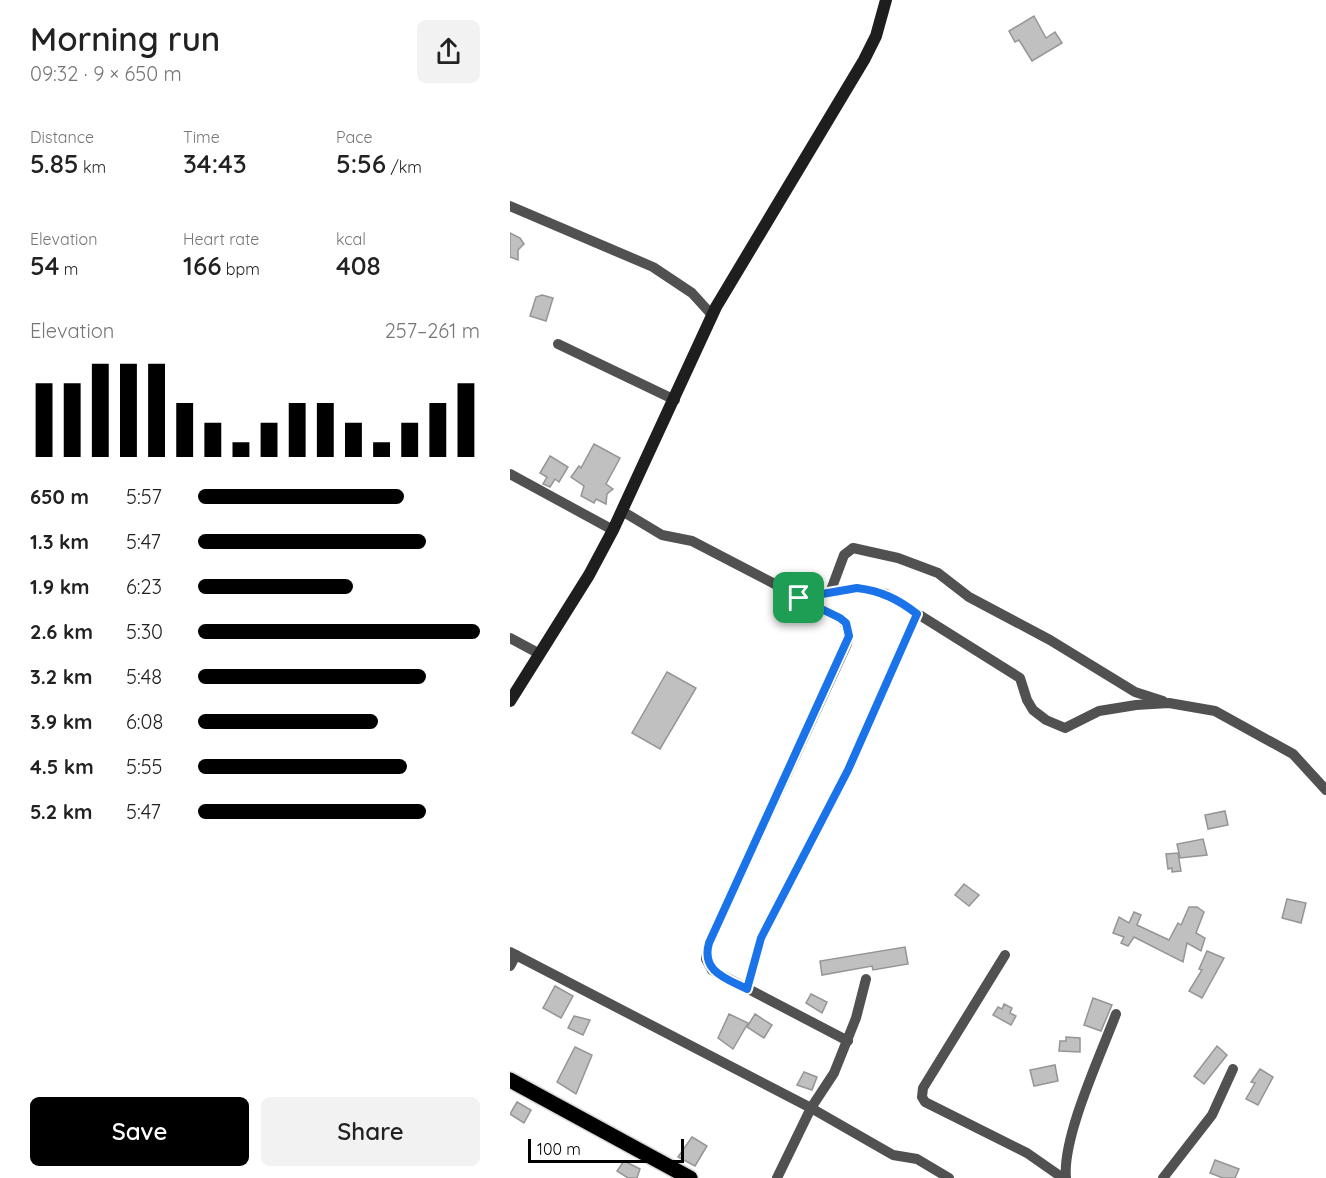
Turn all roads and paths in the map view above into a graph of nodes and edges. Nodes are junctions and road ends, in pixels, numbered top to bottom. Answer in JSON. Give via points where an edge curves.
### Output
{"nodes":[{"id":1,"x":886,"y":0,"type":"edge"},
{"id":2,"x":510,"y":206,"type":"edge"},
{"id":3,"x":712,"y":315,"type":"junction"},
{"id":4,"x":558,"y":344,"type":"dead end"},
{"id":5,"x":675,"y":400,"type":"junction"},
{"id":6,"x":510,"y":474,"type":"edge"},
{"id":7,"x":622,"y":511,"type":"junction"},
{"id":8,"x":613,"y":530,"type":"junction"},
{"id":9,"x":831,"y":590,"type":"junction"},
{"id":10,"x":799,"y":598,"type":"junction"},
{"id":11,"x":917,"y":614,"type":"junction"},
{"id":12,"x":510,"y":638,"type":"edge"},
{"id":13,"x":538,"y":653,"type":"junction"},
{"id":14,"x":510,"y":701,"type":"edge"},
{"id":15,"x":1169,"y":703,"type":"junction"},
{"id":16,"x":1326,"y":790,"type":"edge"},
{"id":17,"x":513,"y":953,"type":"edge"},
{"id":18,"x":1005,"y":955,"type":"dead end"},
{"id":19,"x":510,"y":966,"type":"edge"},
{"id":20,"x":866,"y":979,"type":"dead end"},
{"id":21,"x":747,"y":989,"type":"junction"},
{"id":22,"x":1116,"y":1014,"type":"dead end"},
{"id":23,"x":848,"y":1041,"type":"junction"},
{"id":24,"x":1233,"y":1069,"type":"dead end"},
{"id":25,"x":510,"y":1080,"type":"edge"},
{"id":26,"x":811,"y":1108,"type":"junction"},
{"id":27,"x":690,"y":1178,"type":"edge"},
{"id":28,"x":777,"y":1178,"type":"edge"},
{"id":29,"x":949,"y":1178,"type":"edge"},
{"id":30,"x":1065,"y":1178,"type":"edge"},
{"id":31,"x":1163,"y":1178,"type":"edge"}],
"edges":[{"from":1,"to":3,"type":"street","via":[[876,36],[864,60]]},
{"from":2,"to":3,"type":"street","via":[[653,267],[693,292]]},
{"from":3,"to":5,"type":"street"},
{"from":4,"to":5,"type":"street"},
{"from":5,"to":7,"type":"street"},
{"from":6,"to":8,"type":"street"},
{"from":7,"to":8,"type":"street"},
{"from":7,"to":10,"type":"street","via":[[662,535],[692,541]]},
{"from":8,"to":13,"type":"street"},
{"from":9,"to":10,"type":"street"},
{"from":9,"to":11,"type":"street","via":[[872,590],[901,601]]},
{"from":9,"to":15,"type":"street","via":[[840,563],[853,548],[919,565],[1135,692]]},
{"from":10,"to":21,"type":"street","via":[[840,618],[846,623],[849,636],[709,943],[706,959],[712,970]]},
{"from":11,"to":15,"type":"street","via":[[1020,678],[1033,710],[1057,726],[1073,725],[1099,711]]},
{"from":11,"to":21,"type":"street","via":[[848,770],[761,938]]},
{"from":12,"to":13,"type":"street"},
{"from":13,"to":14,"type":"street"},
{"from":15,"to":16,"type":"street","via":[[1215,711],[1284,748]]},
{"from":17,"to":19,"type":"street"},
{"from":17,"to":26,"type":"street"},
{"from":18,"to":30,"type":"street","via":[[923,1088],[922,1097],[1027,1153]]},
{"from":20,"to":23,"type":"street"},
{"from":21,"to":23,"type":"street"},
{"from":22,"to":30,"type":"street","via":[[1076,1122]]},
{"from":23,"to":26,"type":"street","via":[[834,1073]]},
{"from":24,"to":31,"type":"street","via":[[1212,1115]]},
{"from":25,"to":27,"type":"main road"},
{"from":26,"to":28,"type":"street"},
{"from":26,"to":29,"type":"street","via":[[893,1155],[916,1160]]}]}
